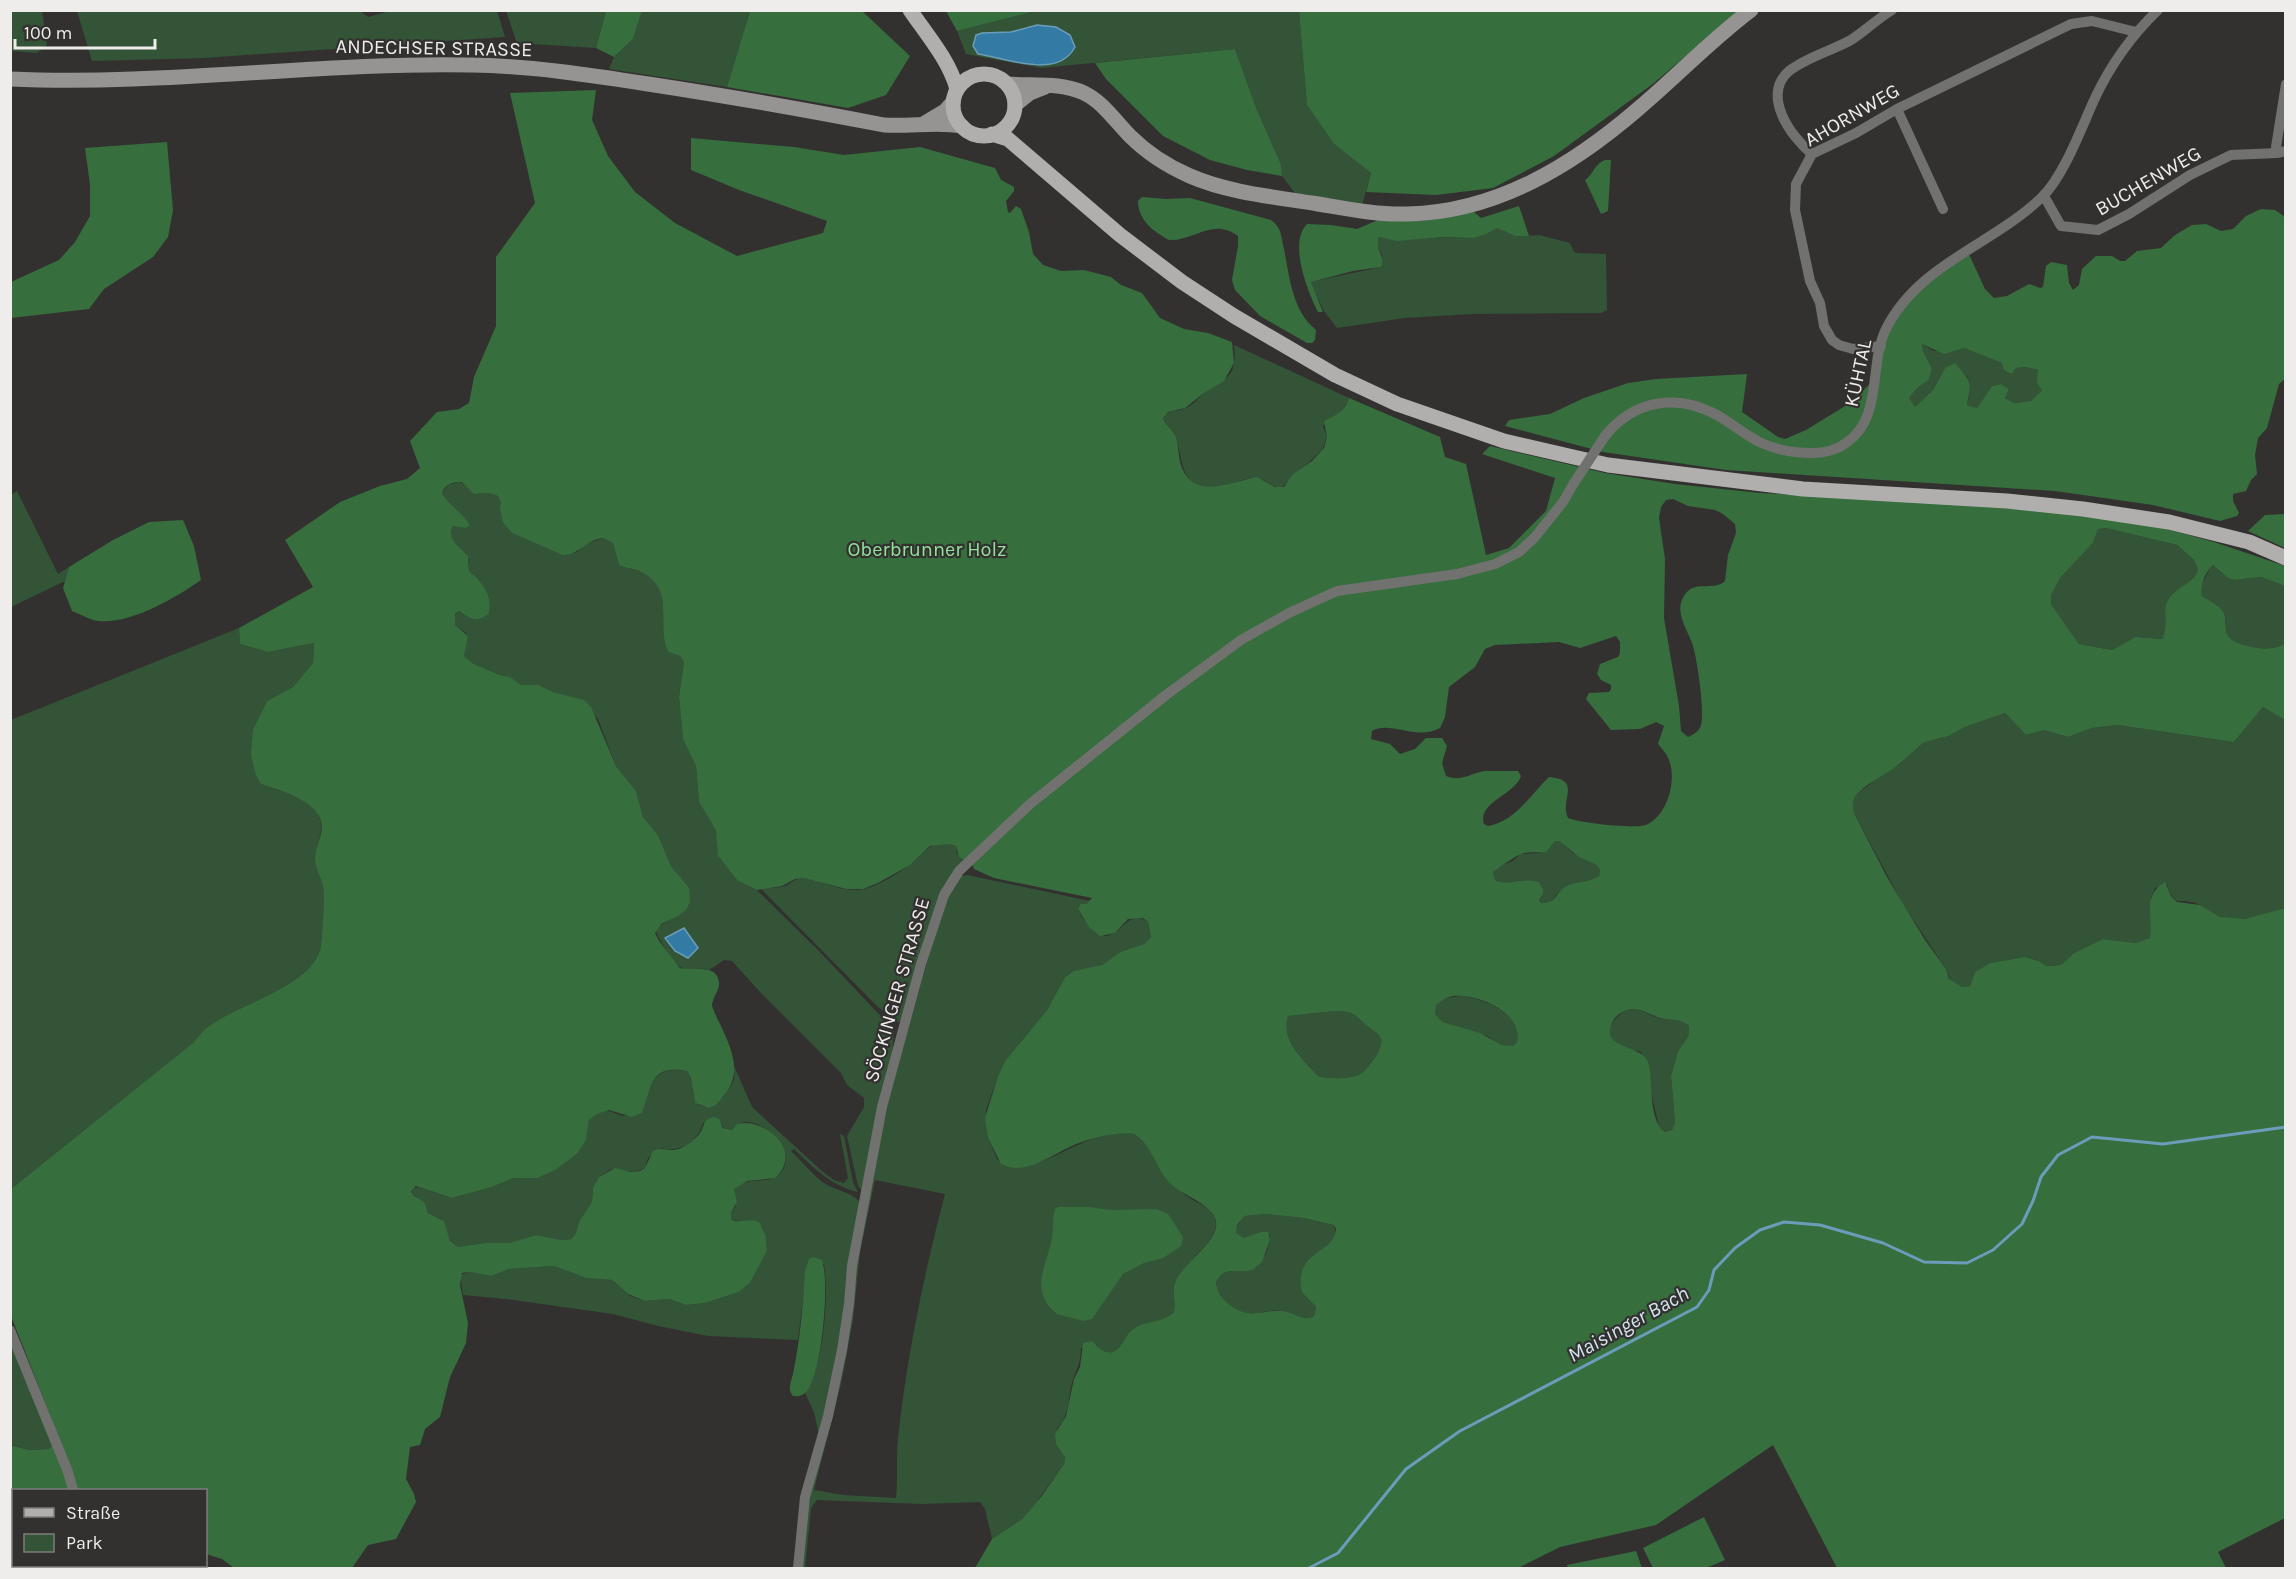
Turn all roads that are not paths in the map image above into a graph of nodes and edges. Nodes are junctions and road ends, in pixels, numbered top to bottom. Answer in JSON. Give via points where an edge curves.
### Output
{"nodes":[{"id":1,"x":910,"y":10,"type":"edge"},
{"id":2,"x":1751,"y":10,"type":"edge"},
{"id":3,"x":1892,"y":10,"type":"edge"},
{"id":4,"x":2158,"y":10,"type":"edge"},
{"id":5,"x":2136,"y":32,"type":"junction"},
{"id":6,"x":942,"y":56,"type":"junction"},
{"id":7,"x":975,"y":75,"type":"junction"},
{"id":8,"x":10,"y":79,"type":"edge"},
{"id":9,"x":1007,"y":84,"type":"junction"},
{"id":10,"x":2286,"y":84,"type":"edge"},
{"id":11,"x":1047,"y":86,"type":"junction"},
{"id":12,"x":955,"y":96,"type":"junction"},
{"id":13,"x":1897,"y":109,"type":"junction"},
{"id":14,"x":1013,"y":112,"type":"junction"},
{"id":15,"x":925,"y":123,"type":"junction"},
{"id":16,"x":962,"y":126,"type":"junction"},
{"id":17,"x":993,"y":134,"type":"junction"},
{"id":18,"x":2281,"y":152,"type":"edge"},
{"id":19,"x":1812,"y":154,"type":"junction"},
{"id":20,"x":1050,"y":174,"type":"junction"},
{"id":21,"x":2044,"y":196,"type":"junction"},
{"id":22,"x":1943,"y":210,"type":"dead end"},
{"id":23,"x":1881,"y":346,"type":"junction"},
{"id":24,"x":2286,"y":558,"type":"edge"},
{"id":25,"x":1496,"y":564,"type":"joint"},
{"id":26,"x":10,"y":1330,"type":"edge"},
{"id":27,"x":72,"y":1489,"type":"edge"},
{"id":28,"x":798,"y":1569,"type":"edge"}],
"edges":[{"from":1,"to":6,"type":"main road"},
{"from":2,"to":11,"type":"main road","via":[[1577,158],[1501,197],[1434,213],[1359,211],[1196,178],[1151,154],[1102,106],[1083,93]]},
{"from":3,"to":19,"type":"street","via":[[1852,39],[1804,62],[1783,78],[1779,95],[1783,118]]},
{"from":4,"to":5,"type":"street","name":"KÜHTAL"},
{"from":5,"to":13,"type":"street","name":"AHORNWEG","via":[[2092,21],[2076,22]]},
{"from":5,"to":21,"type":"street","name":"KÜHTAL","via":[[2111,68]]},
{"from":6,"to":7,"type":"main road"},
{"from":6,"to":12,"type":"main road"},
{"from":7,"to":9,"type":"main road","via":[[993,75]]},
{"from":7,"to":12,"type":"main road"},
{"from":8,"to":15,"type":"main road","name":"ANDECHSER STRASSE","via":[[114,79],[397,64],[475,65],[566,71],[884,125]]},
{"from":9,"to":11,"type":"main road"},
{"from":9,"to":14,"type":"main road","via":[[1014,98]]},
{"from":10,"to":18,"type":"street","via":[[2276,147]]},
{"from":11,"to":14,"type":"main road","via":[[1030,93]]},
{"from":12,"to":15,"type":"main road","name":"ANDECHSER STRASSE","via":[[945,111]]},
{"from":12,"to":16,"type":"main road","via":[[954,111]]},
{"from":13,"to":19,"type":"street","name":"AHORNWEG"},
{"from":13,"to":22,"type":"street"},
{"from":14,"to":17,"type":"main road","via":[[1000,131]]},
{"from":14,"to":20,"type":"main road","via":[[1022,141]]},
{"from":15,"to":16,"type":"main road","name":"ANDECHSER STRASSE"},
{"from":16,"to":17,"type":"main road","via":[[976,134]]},
{"from":17,"to":20,"type":"main road","via":[[1008,140]]},
{"from":18,"to":21,"type":"street","name":"BUCHENWEG","via":[[2232,155],[2190,174],[2098,230],[2061,226]]},
{"from":19,"to":23,"type":"street","name":"AHORNWEG","via":[[1796,184],[1795,210],[1811,284],[1826,330],[1839,345]]},
{"from":20,"to":24,"type":"main road","via":[[1120,235],[1244,322],[1335,375],[1397,404],[1504,441],[1608,465],[1803,489],[2084,509],[2169,522],[2249,542]]},
{"from":21,"to":23,"type":"street","name":"KÜHTAL","via":[[1948,262],[1915,290],[1885,332]]},
{"from":23,"to":25,"type":"street","name":"KÜHTAL","bridge":true,"via":[[1866,421],[1846,444],[1818,453],[1787,452],[1762,443],[1709,411],[1670,401],[1637,408],[1605,436],[1535,537],[1519,552]]},
{"from":25,"to":28,"type":"street","name":"SÖCKINGER STRASSE","via":[[1456,574],[1337,591],[1263,627],[1166,695],[1030,804],[958,871],[944,895],[921,964],[882,1107],[837,1372],[805,1497]]},
{"from":26,"to":27,"type":"street"}]}
